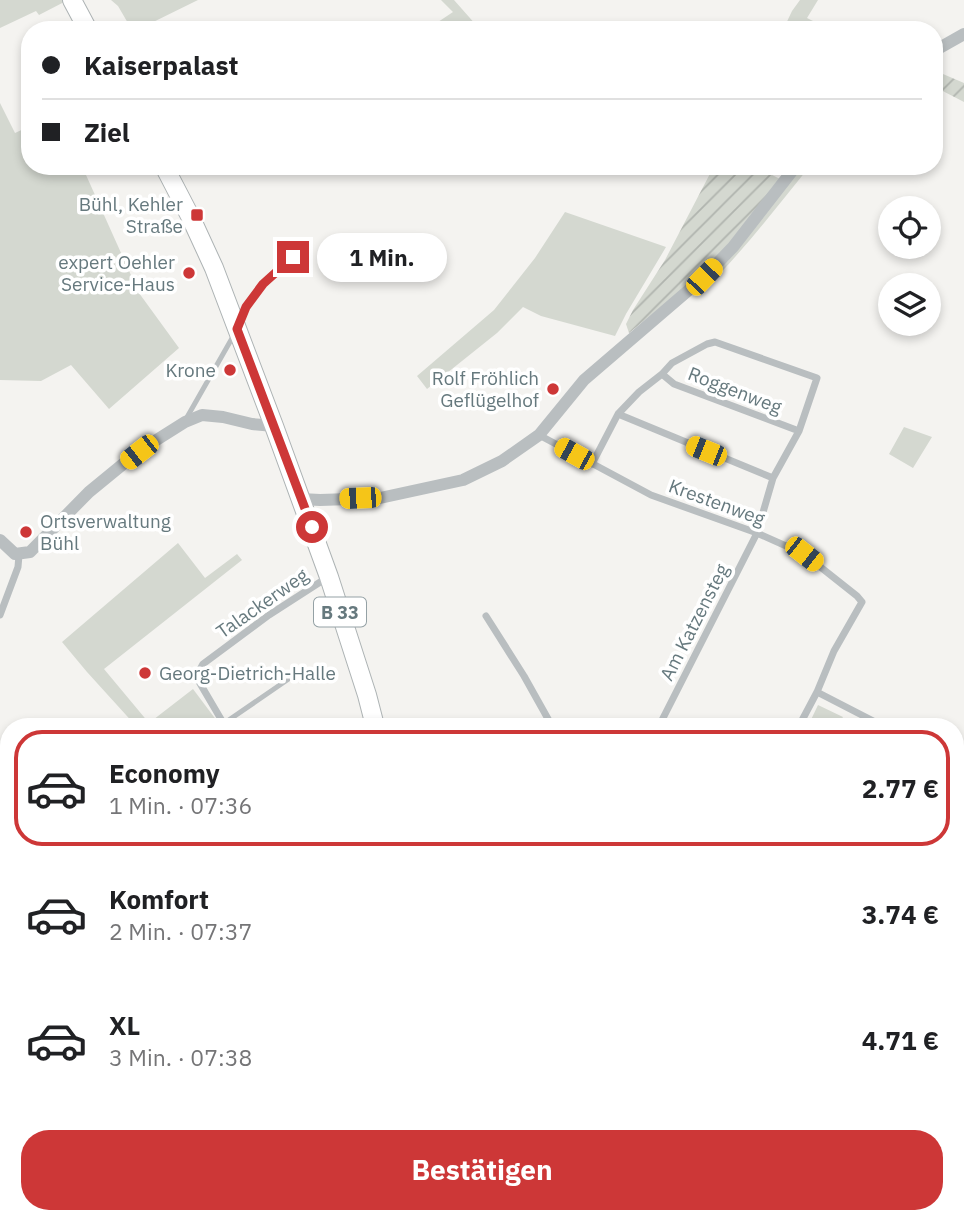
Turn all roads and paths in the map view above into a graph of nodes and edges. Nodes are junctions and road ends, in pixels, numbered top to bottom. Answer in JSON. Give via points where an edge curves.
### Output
{"nodes":[{"id":1,"x":72,"y":0,"type":"edge"},
{"id":2,"x":84,"y":21,"type":"edge"},
{"id":3,"x":964,"y":34,"type":"edge"},
{"id":4,"x":943,"y":46,"type":"edge"},
{"id":5,"x":169,"y":175,"type":"edge"},
{"id":6,"x":789,"y":175,"type":"edge"},
{"id":7,"x":293,"y":257,"type":"dead end"},
{"id":8,"x":237,"y":329,"type":"junction"},
{"id":9,"x":662,"y":374,"type":"junction"},
{"id":10,"x":618,"y":414,"type":"junction"},
{"id":11,"x":185,"y":422,"type":"junction"},
{"id":12,"x":274,"y":426,"type":"junction"},
{"id":13,"x":799,"y":431,"type":"junction"},
{"id":14,"x":539,"y":435,"type":"junction"},
{"id":15,"x":592,"y":464,"type":"junction"},
{"id":16,"x":773,"y":478,"type":"junction"},
{"id":17,"x":301,"y":499,"type":"junction"},
{"id":18,"x":757,"y":533,"type":"junction"},
{"id":19,"x":0,"y":540,"type":"edge"},
{"id":20,"x":19,"y":555,"type":"junction"},
{"id":21,"x":329,"y":577,"type":"junction"},
{"id":22,"x":0,"y":615,"type":"edge"},
{"id":23,"x":486,"y":616,"type":"dead end"},
{"id":24,"x":290,"y":678,"type":"dead end"},
{"id":25,"x":817,"y":692,"type":"junction"},
{"id":26,"x":220,"y":718,"type":"edge"},
{"id":27,"x":234,"y":718,"type":"edge"},
{"id":28,"x":373,"y":718,"type":"edge"},
{"id":29,"x":548,"y":718,"type":"edge"},
{"id":30,"x":663,"y":718,"type":"edge"},
{"id":31,"x":803,"y":718,"type":"edge"},
{"id":32,"x":867,"y":718,"type":"edge"}],
"edges":[{"from":1,"to":2,"type":"main road"},
{"from":3,"to":4,"type":"street"},
{"from":5,"to":8,"type":"main road","number":"B 33","via":[[214,268]]},
{"from":6,"to":14,"type":"street","via":[[733,247],[584,380]]},
{"from":7,"to":8,"type":"lane","via":[[263,284]]},
{"from":8,"to":11,"type":"lane"},
{"from":8,"to":12,"type":"main road","number":"B 33"},
{"from":9,"to":10,"type":"street"},
{"from":9,"to":13,"type":"street","name":"Roggenweg","via":[[674,384]]},
{"from":9,"to":13,"type":"street","name":"Am Katzensteg","via":[[672,363],[715,342],[817,378]]},
{"from":10,"to":15,"type":"street"},
{"from":10,"to":16,"type":"street"},
{"from":11,"to":12,"type":"street","via":[[202,415]]},
{"from":11,"to":20,"type":"street","via":[[89,492],[30,552]]},
{"from":12,"to":17,"type":"main road","number":"B 33"},
{"from":13,"to":16,"type":"street","name":"Am Katzensteg"},
{"from":14,"to":15,"type":"street","name":"Krestenweg"},
{"from":14,"to":17,"type":"street","via":[[502,461],[463,480],[380,498]]},
{"from":15,"to":18,"type":"street","name":"Krestenweg","via":[[651,495]]},
{"from":16,"to":18,"type":"street","name":"Am Katzensteg"},
{"from":17,"to":21,"type":"main road","number":"B 33"},
{"from":18,"to":25,"type":"street","name":"Krestenweg","via":[[804,554],[862,602]]},
{"from":18,"to":30,"type":"street","name":"Am Katzensteg"},
{"from":19,"to":20,"type":"street"},
{"from":20,"to":22,"type":"street"},
{"from":21,"to":26,"type":"street","name":"Talackerweg","via":[[204,664],[198,680]]},
{"from":21,"to":28,"type":"main road","number":"B 33"},
{"from":23,"to":29,"type":"street"},
{"from":24,"to":27,"type":"lane"},
{"from":25,"to":31,"type":"street","name":"Krestenweg"},
{"from":25,"to":32,"type":"street"}]}
